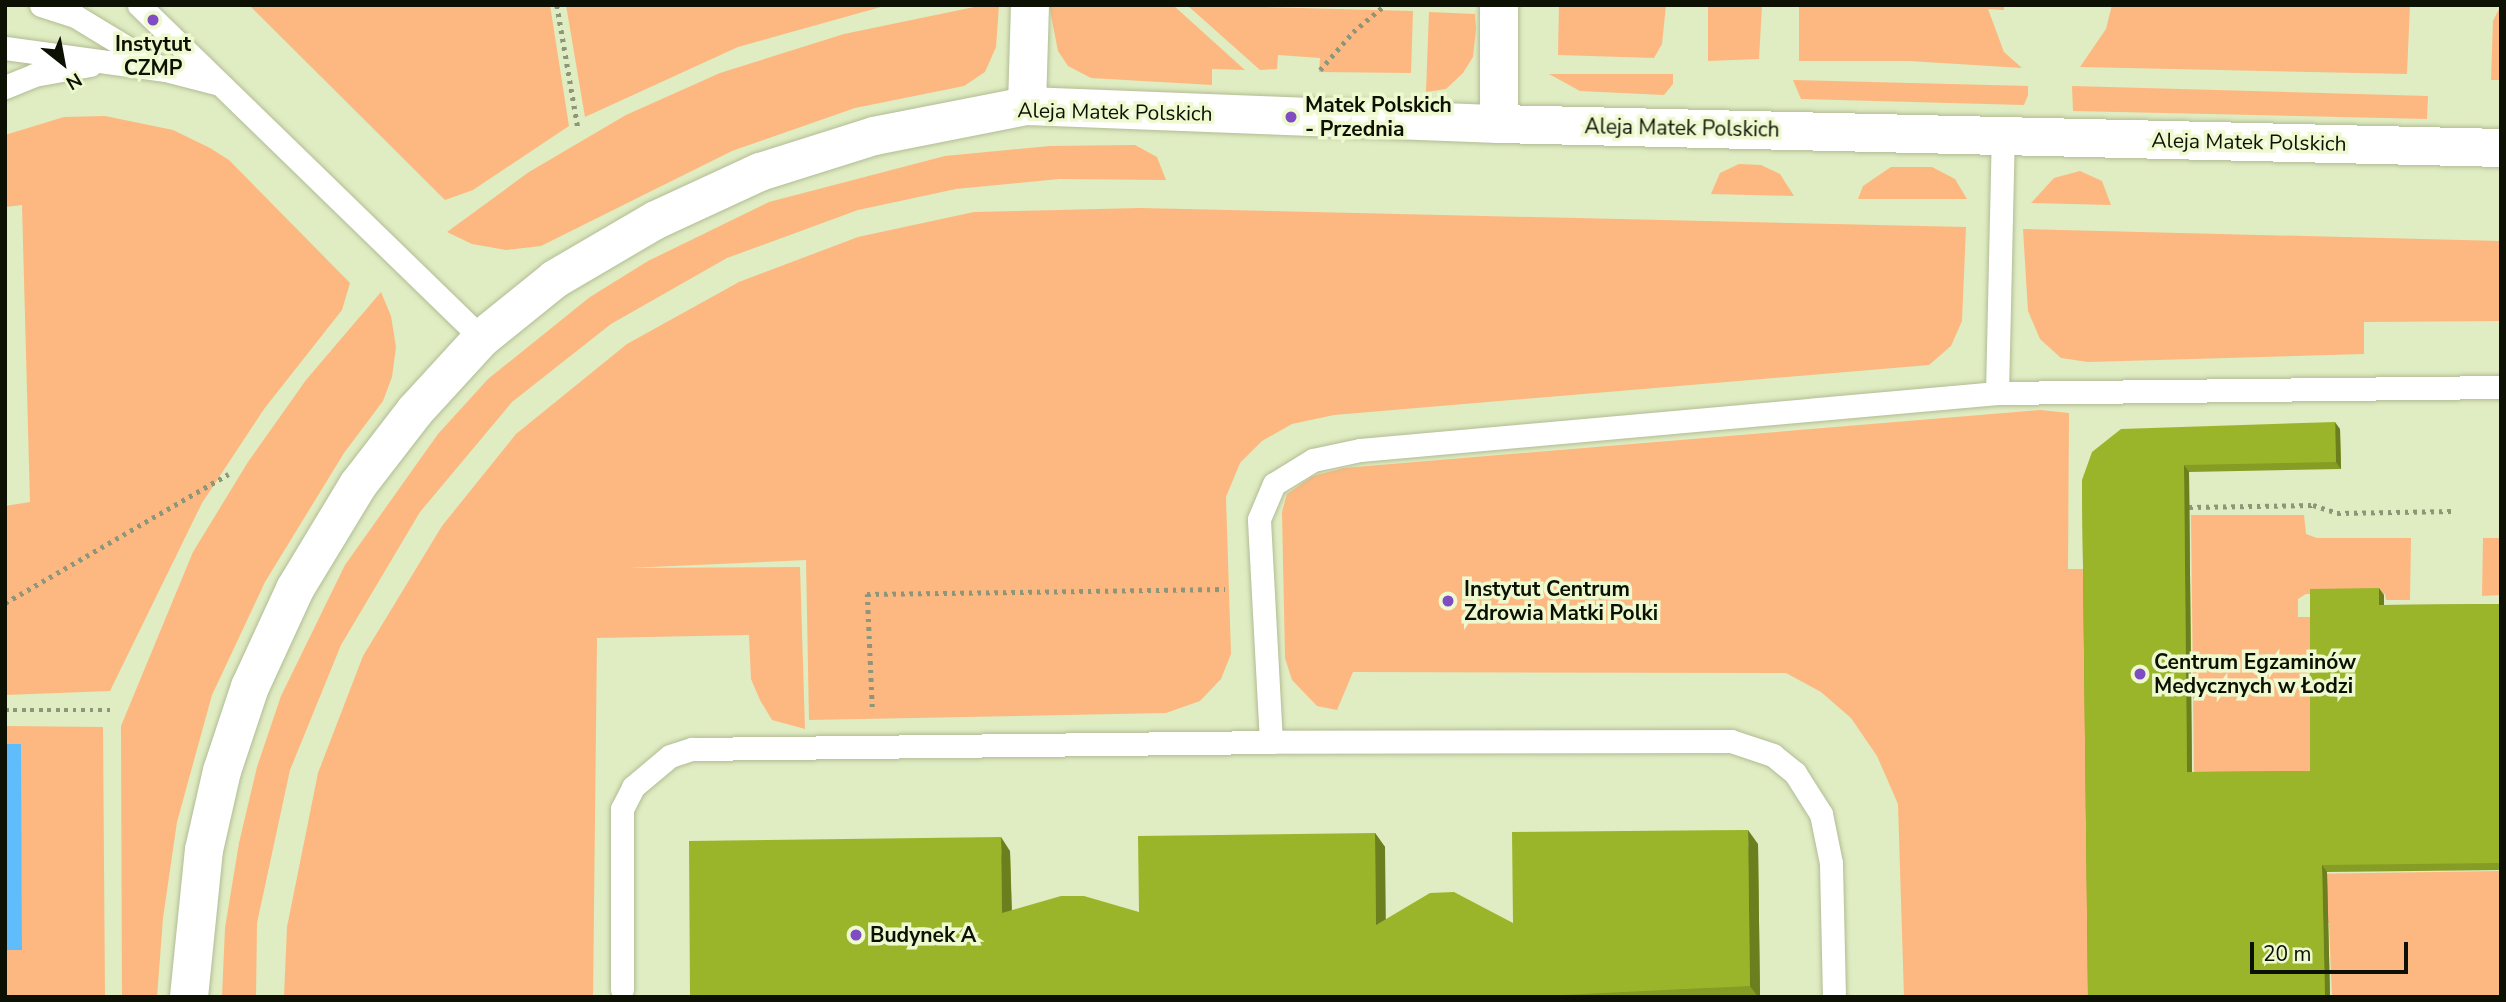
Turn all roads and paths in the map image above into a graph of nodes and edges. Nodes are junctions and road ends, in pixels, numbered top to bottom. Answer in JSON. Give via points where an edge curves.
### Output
{"nodes":[{"id":1,"x":41,"y":5,"type":"edge"},
{"id":2,"x":139,"y":5,"type":"edge"},
{"id":3,"x":557,"y":5,"type":"edge"},
{"id":4,"x":1030,"y":5,"type":"edge"},
{"id":5,"x":1385,"y":5,"type":"edge"},
{"id":6,"x":1499,"y":5,"type":"edge"},
{"id":7,"x":5,"y":48,"type":"edge"},
{"id":8,"x":109,"y":61,"type":"junction"},
{"id":9,"x":166,"y":70,"type":"junction"},
{"id":10,"x":1318,"y":81,"type":"dead end"},
{"id":11,"x":219,"y":84,"type":"junction"},
{"id":12,"x":5,"y":87,"type":"edge"},
{"id":13,"x":1027,"y":106,"type":"junction"},
{"id":14,"x":1499,"y":124,"type":"junction"},
{"id":15,"x":579,"y":128,"type":"dead end"},
{"id":16,"x":2003,"y":135,"type":"junction"},
{"id":17,"x":2501,"y":148,"type":"edge"},
{"id":18,"x":482,"y":338,"type":"junction"},
{"id":19,"x":2501,"y":387,"type":"edge"},
{"id":20,"x":1997,"y":393,"type":"junction"},
{"id":21,"x":228,"y":474,"type":"dead end"},
{"id":22,"x":2189,"y":507,"type":"dead end"},
{"id":23,"x":2455,"y":511,"type":"dead end"},
{"id":24,"x":1193,"y":589,"type":"dead end"},
{"id":25,"x":5,"y":603,"type":"edge"},
{"id":26,"x":5,"y":710,"type":"edge"},
{"id":27,"x":113,"y":710,"type":"dead end"},
{"id":28,"x":1271,"y":742,"type":"junction"},
{"id":29,"x":874,"y":746,"type":"junction"},
{"id":30,"x":622,"y":989,"type":"dead end"},
{"id":31,"x":189,"y":997,"type":"edge"},
{"id":32,"x":1834,"y":997,"type":"edge"}],
"edges":[{"from":1,"to":9,"type":"lane","via":[[75,16]]},
{"from":2,"to":11,"type":"lane"},
{"from":3,"to":15,"type":"path"},
{"from":4,"to":13,"type":"street"},
{"from":5,"to":10,"type":"path","via":[[1353,32],[1319,72]]},
{"from":6,"to":14,"type":"street"},
{"from":7,"to":8,"type":"lane"},
{"from":8,"to":9,"type":"lane"},
{"from":8,"to":12,"type":"lane","via":[[34,75]]},
{"from":9,"to":11,"type":"lane"},
{"from":11,"to":18,"type":"lane"},
{"from":13,"to":14,"type":"street","name":"Aleja Matek Polskich"},
{"from":13,"to":18,"type":"street","name":"Aleja Matek Polskich","via":[[874,136],[760,172],[656,220],[555,279]]},
{"from":14,"to":16,"type":"street","name":"Aleja Matek Polskich"},
{"from":16,"to":17,"type":"street","name":"Aleja Matek Polskich"},
{"from":16,"to":20,"type":"lane"},
{"from":18,"to":31,"type":"street","name":"Aleja Matek Polskich","via":[[415,411],[358,485],[295,589],[250,687],[222,771],[204,850]]},
{"from":19,"to":20,"type":"lane"},
{"from":20,"to":28,"type":"lane","via":[[1360,450],[1313,460],[1274,484],[1259,519]]},
{"from":21,"to":25,"type":"path"},
{"from":22,"to":23,"type":"path","via":[[2313,505],[2337,513]]},
{"from":24,"to":29,"type":"path","via":[[867,594]]},
{"from":26,"to":27,"type":"path"},
{"from":28,"to":29,"type":"lane"},
{"from":28,"to":32,"type":"lane","via":[[1731,741],[1773,755],[1795,773],[1821,814],[1831,863]]},
{"from":29,"to":30,"type":"lane","via":[[692,749],[670,756],[634,787],[622,809]]}]}
